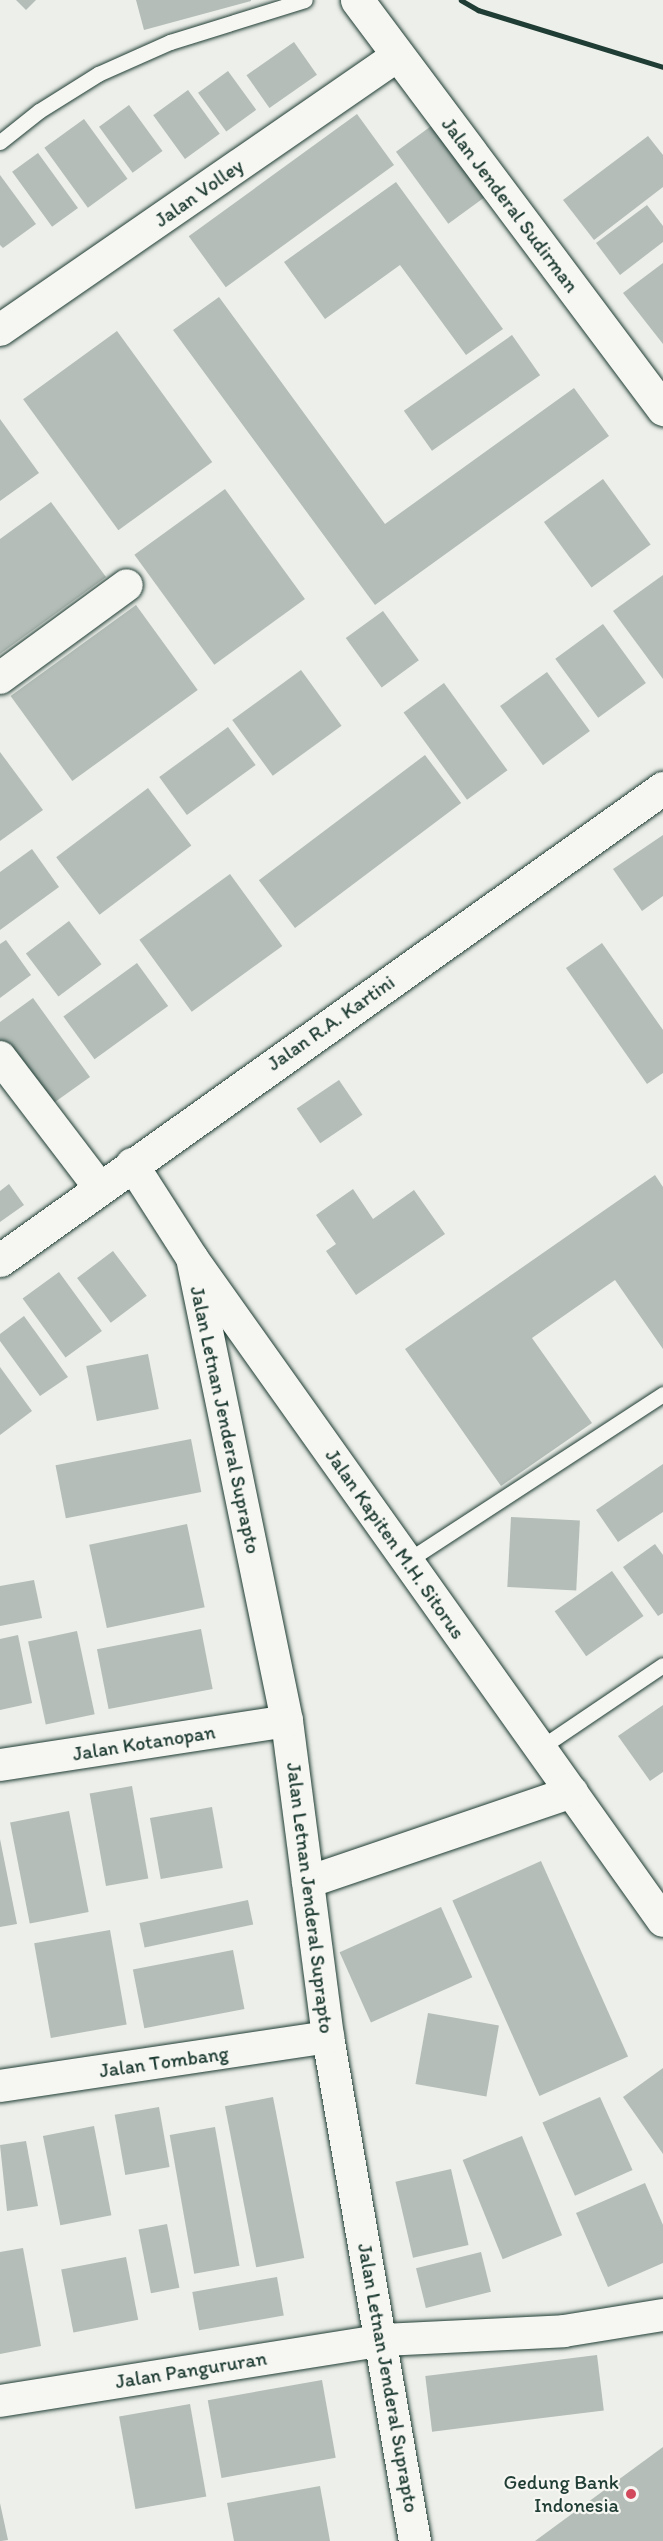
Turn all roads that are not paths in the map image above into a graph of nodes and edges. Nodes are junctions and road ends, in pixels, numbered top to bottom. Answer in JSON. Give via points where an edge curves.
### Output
{"nodes":[{"id":1,"x":304,"y":0,"type":"edge"},
{"id":2,"x":357,"y":0,"type":"edge"},
{"id":3,"x":398,"y":55,"type":"junction"},
{"id":4,"x":0,"y":141,"type":"edge"},
{"id":5,"x":0,"y":330,"type":"edge"},
{"id":6,"x":663,"y":409,"type":"edge"},
{"id":7,"x":127,"y":585,"type":"dead end"},
{"id":8,"x":0,"y":678,"type":"edge"},
{"id":9,"x":663,"y":788,"type":"edge"},
{"id":10,"x":0,"y":1057,"type":"edge"},
{"id":11,"x":132,"y":1164,"type":"junction"},
{"id":12,"x":99,"y":1187,"type":"junction"},
{"id":13,"x":192,"y":1258,"type":"junction"},
{"id":14,"x":0,"y":1260,"type":"edge"},
{"id":15,"x":663,"y":1394,"type":"edge"},
{"id":16,"x":407,"y":1561,"type":"junction"},
{"id":17,"x":663,"y":1665,"type":"edge"},
{"id":18,"x":287,"y":1721,"type":"junction"},
{"id":19,"x":540,"y":1748,"type":"junction"},
{"id":20,"x":0,"y":1765,"type":"edge"},
{"id":21,"x":572,"y":1792,"type":"junction"},
{"id":22,"x":308,"y":1882,"type":"junction"},
{"id":23,"x":663,"y":1921,"type":"edge"},
{"id":24,"x":328,"y":2037,"type":"junction"},
{"id":25,"x":0,"y":2086,"type":"edge"},
{"id":26,"x":663,"y":2315,"type":"edge"},
{"id":27,"x":383,"y":2340,"type":"junction"},
{"id":28,"x":0,"y":2401,"type":"edge"},
{"id":29,"x":415,"y":2541,"type":"edge"}],
"edges":[{"from":1,"to":4,"type":"lane","via":[[170,42],[98,74]]},
{"from":2,"to":3,"type":"street","name":"Jalan Jenderal Sudirman"},
{"from":3,"to":5,"type":"street","name":"Jalan Volley"},
{"from":3,"to":6,"type":"street","name":"Jalan Jenderal Sudirman"},
{"from":7,"to":8,"type":"street"},
{"from":9,"to":11,"type":"street","name":"Jalan R.A. Kartini"},
{"from":10,"to":12,"type":"street"},
{"from":11,"to":12,"type":"street","name":"Jalan R.A. Kartini"},
{"from":11,"to":13,"type":"street","name":"Jalan Kapiten M.H. Sitorus"},
{"from":12,"to":14,"type":"street","name":"Jalan R.A. Kartini"},
{"from":13,"to":16,"type":"street","name":"Jalan Kapiten M.H. Sitorus"},
{"from":13,"to":18,"type":"street","name":"Jalan Letnan Jenderal Suprapto"},
{"from":15,"to":16,"type":"lane"},
{"from":16,"to":19,"type":"street","name":"Jalan Kapiten M.H. Sitorus"},
{"from":17,"to":19,"type":"lane"},
{"from":18,"to":20,"type":"street","name":"Jalan Kotanopan"},
{"from":18,"to":22,"type":"street","name":"Jalan Letnan Jenderal Suprapto"},
{"from":19,"to":21,"type":"street","name":"Jalan Kapiten M.H. Sitorus"},
{"from":21,"to":22,"type":"street"},
{"from":21,"to":23,"type":"street","name":"Jalan Kapiten M.H. Sitorus"},
{"from":22,"to":24,"type":"street","name":"Jalan Letnan Jenderal Suprapto"},
{"from":24,"to":25,"type":"street","name":"Jalan Tombang"},
{"from":24,"to":27,"type":"street","name":"Jalan Letnan Jenderal Suprapto"},
{"from":26,"to":27,"type":"street","name":"Jalan Pangururan","via":[[564,2331]]},
{"from":27,"to":28,"type":"street","name":"Jalan Pangururan"},
{"from":27,"to":29,"type":"street","name":"Jalan Letnan Jenderal Suprapto"}]}
